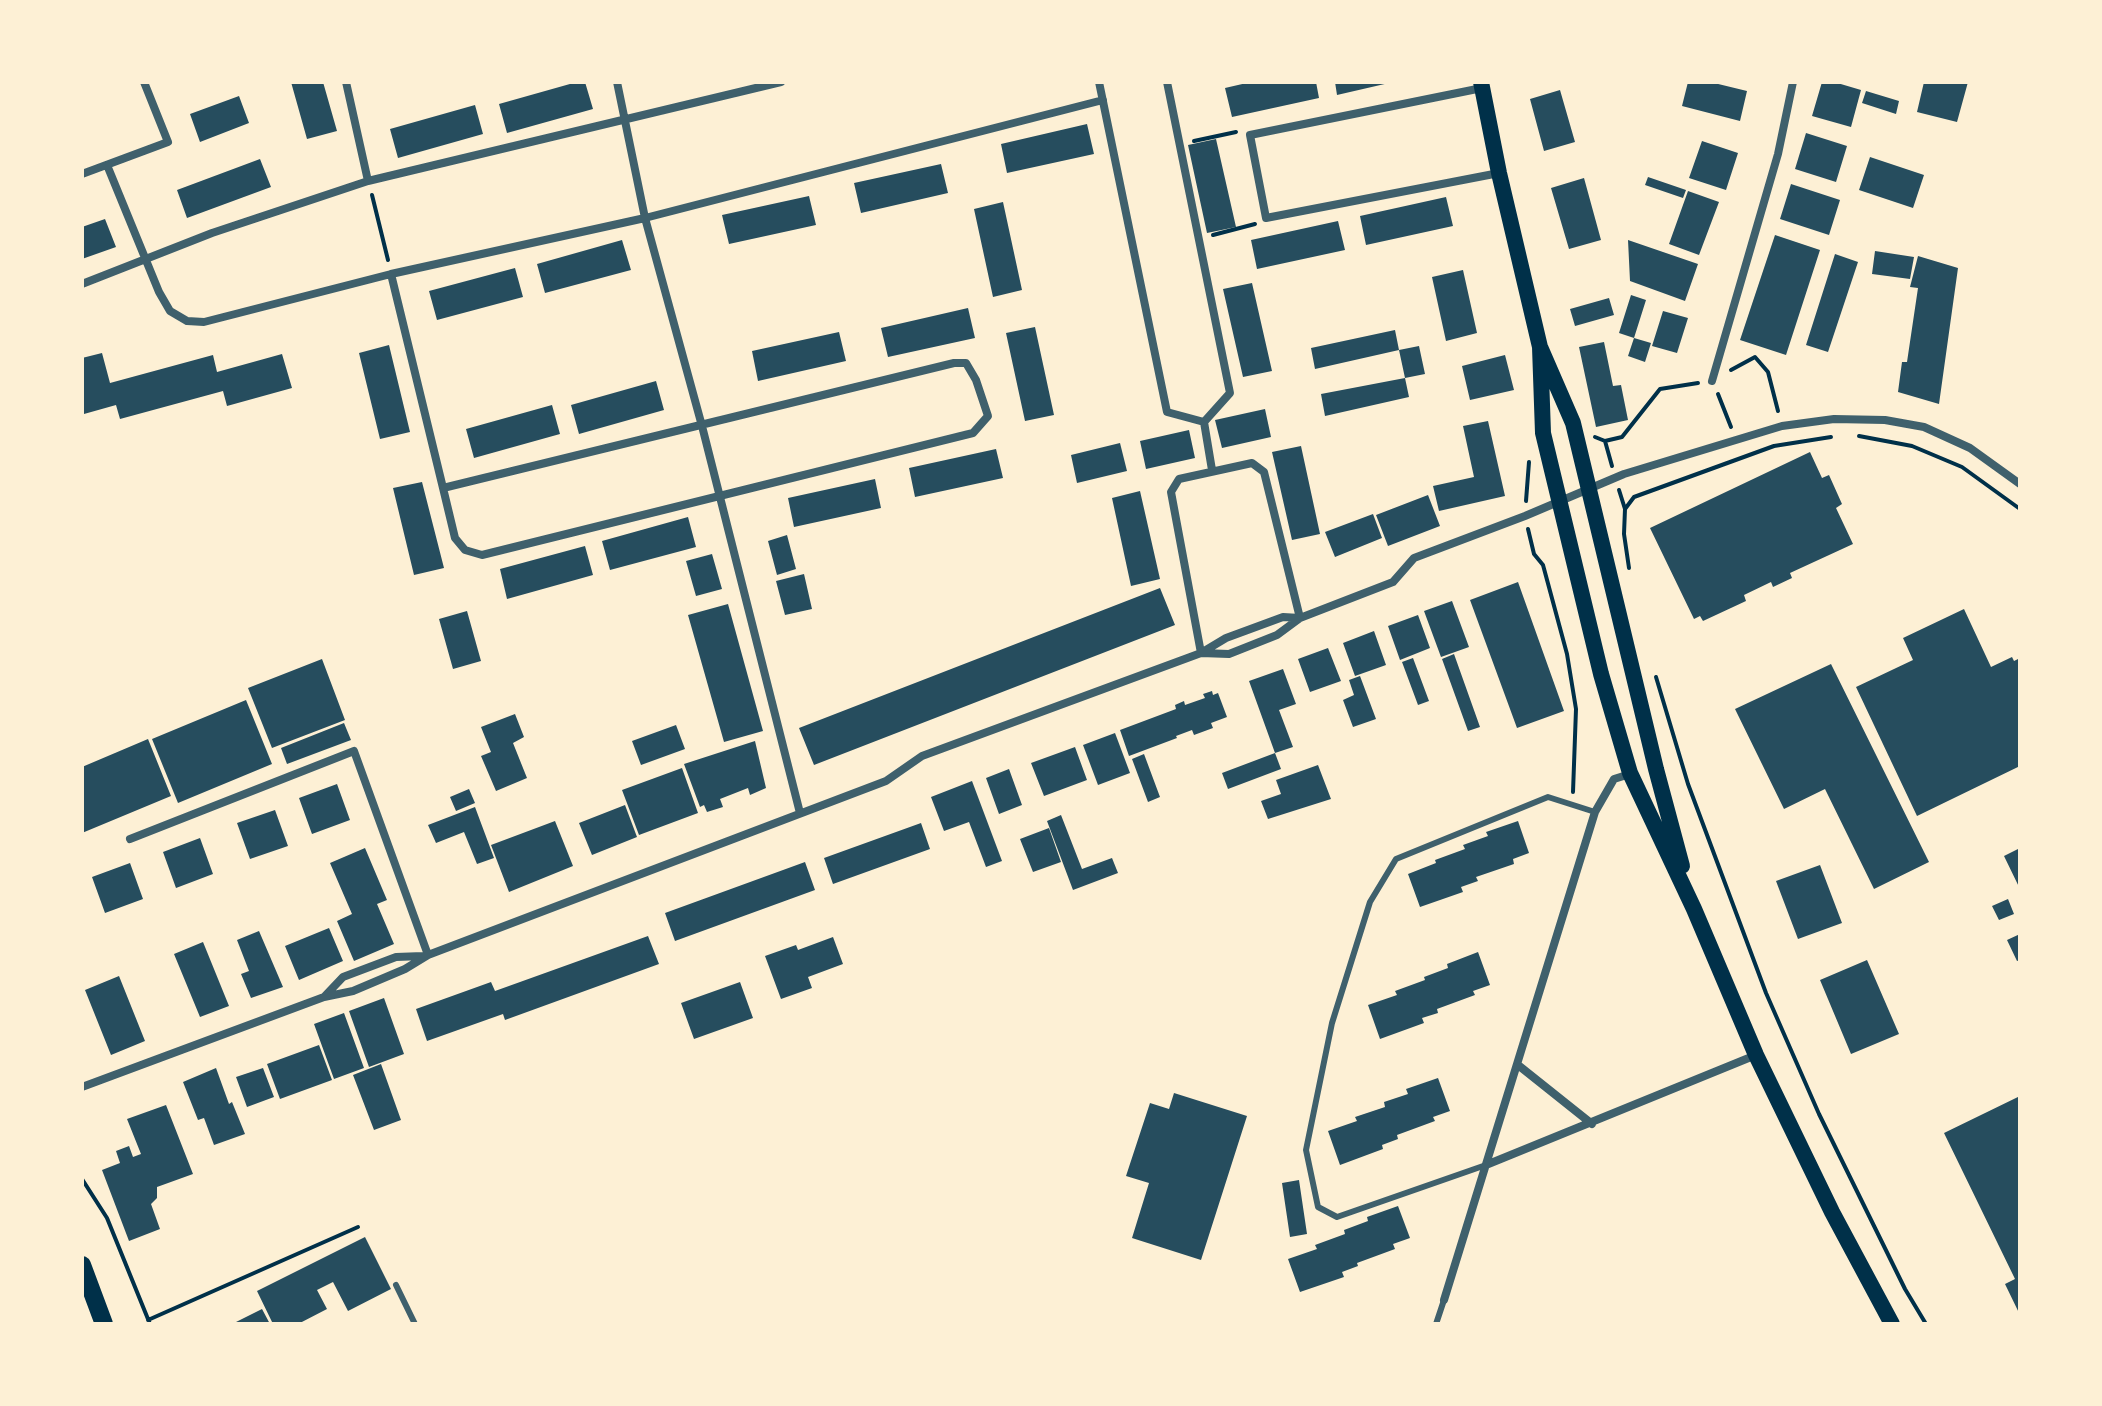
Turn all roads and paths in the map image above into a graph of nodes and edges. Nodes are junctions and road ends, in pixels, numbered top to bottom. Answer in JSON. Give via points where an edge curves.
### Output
{"nodes":[{"id":1,"x":144,"y":82,"type":"edge"},
{"id":2,"x":346,"y":82,"type":"edge"},
{"id":3,"x":617,"y":82,"type":"edge"},
{"id":4,"x":781,"y":82,"type":"edge"},
{"id":5,"x":1099,"y":82,"type":"edge"},
{"id":6,"x":1167,"y":82,"type":"edge"},
{"id":7,"x":1793,"y":82,"type":"edge"},
{"id":8,"x":1482,"y":85,"type":"edge"},
{"id":9,"x":1103,"y":100,"type":"junction"},
{"id":10,"x":624,"y":121,"type":"junction"},
{"id":11,"x":1250,"y":135,"type":"junction"},
{"id":12,"x":1180,"y":144,"type":"junction"},
{"id":13,"x":107,"y":165,"type":"junction"},
{"id":14,"x":1499,"y":173,"type":"junction"},
{"id":15,"x":82,"y":174,"type":"edge"},
{"id":16,"x":368,"y":181,"type":"junction"},
{"id":17,"x":645,"y":218,"type":"junction"},
{"id":18,"x":1266,"y":222,"type":"dead end"},
{"id":19,"x":1199,"y":238,"type":"junction"},
{"id":20,"x":147,"y":260,"type":"junction"},
{"id":21,"x":391,"y":274,"type":"junction"},
{"id":22,"x":82,"y":284,"type":"edge"},
{"id":23,"x":1540,"y":347,"type":"junction"},
{"id":24,"x":1712,"y":381,"type":"junction"},
{"id":25,"x":1204,"y":422,"type":"junction"},
{"id":26,"x":702,"y":426,"type":"junction"},
{"id":27,"x":1782,"y":426,"type":"junction"},
{"id":28,"x":1846,"y":434,"type":"dead end"},
{"id":29,"x":1591,"y":435,"type":"dead end"},
{"id":30,"x":1831,"y":437,"type":"dead end"},
{"id":31,"x":1734,"y":440,"type":"junction"},
{"id":32,"x":1529,"y":449,"type":"dead end"},
{"id":33,"x":1212,"y":470,"type":"junction"},
{"id":34,"x":2020,"y":484,"type":"edge"},
{"id":35,"x":443,"y":488,"type":"junction"},
{"id":36,"x":1588,"y":490,"type":"junction"},
{"id":37,"x":720,"y":494,"type":"junction"},
{"id":38,"x":1559,"y":502,"type":"junction"},
{"id":39,"x":1625,"y":509,"type":"dead end"},
{"id":40,"x":2020,"y":509,"type":"edge"},
{"id":41,"x":1525,"y":516,"type":"junction"},
{"id":42,"x":1625,"y":542,"type":"dead end"},
{"id":43,"x":1630,"y":571,"type":"dead end"},
{"id":44,"x":1300,"y":618,"type":"junction"},
{"id":45,"x":1201,"y":653,"type":"junction"},
{"id":46,"x":1655,"y":675,"type":"dead end"},
{"id":47,"x":1630,"y":773,"type":"junction"},
{"id":48,"x":1595,"y":812,"type":"junction"},
{"id":49,"x":800,"y":813,"type":"junction"},
{"id":50,"x":130,"y":839,"type":"dead end"},
{"id":51,"x":1694,"y":909,"type":"junction"},
{"id":52,"x":428,"y":955,"type":"junction"},
{"id":53,"x":324,"y":997,"type":"junction"},
{"id":54,"x":1756,"y":1055,"type":"junction"},
{"id":55,"x":1518,"y":1065,"type":"junction"},
{"id":56,"x":82,"y":1087,"type":"edge"},
{"id":57,"x":1592,"y":1124,"type":"junction"},
{"id":58,"x":1486,"y":1165,"type":"junction"},
{"id":59,"x":82,"y":1179,"type":"edge"},
{"id":60,"x":358,"y":1227,"type":"dead end"},
{"id":61,"x":82,"y":1265,"type":"edge"},
{"id":62,"x":396,"y":1285,"type":"dead end"},
{"id":63,"x":1444,"y":1300,"type":"joint"},
{"id":64,"x":82,"y":1304,"type":"edge"},
{"id":65,"x":149,"y":1322,"type":"edge"},
{"id":66,"x":96,"y":1324,"type":"edge"},
{"id":67,"x":104,"y":1324,"type":"edge"},
{"id":68,"x":415,"y":1324,"type":"edge"},
{"id":69,"x":1436,"y":1324,"type":"edge"},
{"id":70,"x":1892,"y":1324,"type":"edge"},
{"id":71,"x":1926,"y":1324,"type":"edge"}],
"edges":[{"from":1,"to":13,"type":"street","via":[[168,142]]},
{"from":2,"to":16,"type":"street"},
{"from":3,"to":10,"type":"street"},
{"from":4,"to":10,"type":"street"},
{"from":5,"to":9,"type":"street"},
{"from":6,"to":12,"type":"street"},
{"from":7,"to":24,"type":"street","via":[[1778,154]]},
{"from":8,"to":11,"type":"street"},
{"from":8,"to":14,"type":"main road"},
{"from":9,"to":17,"type":"street"},
{"from":9,"to":25,"type":"street","via":[[1167,412]]},
{"from":10,"to":16,"type":"street"},
{"from":10,"to":17,"type":"street"},
{"from":11,"to":12,"type":"path","via":[[1249,129]]},
{"from":11,"to":14,"type":"street","via":[[1266,218]]},
{"from":12,"to":19,"type":"street"},
{"from":13,"to":15,"type":"street"},
{"from":13,"to":20,"type":"street"},
{"from":14,"to":23,"type":"main road"},
{"from":16,"to":20,"type":"street"},
{"from":16,"to":21,"type":"path"},
{"from":17,"to":21,"type":"street"},
{"from":17,"to":26,"type":"street"},
{"from":18,"to":19,"type":"path"},
{"from":19,"to":25,"type":"street","via":[[1230,393]]},
{"from":20,"to":21,"type":"street","via":[[170,311],[187,321],[204,322]]},
{"from":20,"to":22,"type":"street"},
{"from":21,"to":35,"type":"street"},
{"from":23,"to":36,"type":"main road","via":[[1573,423]]},
{"from":23,"to":38,"type":"main road","via":[[1543,433]]},
{"from":24,"to":27,"type":"path","via":[[1755,357],[1768,372]]},
{"from":24,"to":29,"type":"path","via":[[1660,389],[1622,437],[1605,441]]},
{"from":24,"to":31,"type":"path"},
{"from":25,"to":33,"type":"street"},
{"from":26,"to":35,"type":"street"},
{"from":26,"to":37,"type":"street"},
{"from":26,"to":37,"type":"street","via":[[954,363],[966,363],[988,416],[973,433]]},
{"from":27,"to":31,"type":"street"},
{"from":27,"to":34,"type":"street","via":[[1834,419],[1924,427],[1970,448]]},
{"from":28,"to":40,"type":"path","via":[[1912,446],[1962,467]]},
{"from":30,"to":39,"type":"path","via":[[1774,446],[1634,497]]},
{"from":31,"to":36,"type":"street"},
{"from":32,"to":41,"type":"path"},
{"from":33,"to":44,"type":"street","via":[[1252,463],[1264,472]]},
{"from":33,"to":45,"type":"street","via":[[1179,479],[1171,492]]},
{"from":35,"to":37,"type":"street","via":[[455,538],[465,550],[482,555]]},
{"from":36,"to":38,"type":"street"},
{"from":36,"to":51,"type":"main road"},
{"from":37,"to":49,"type":"street"},
{"from":38,"to":41,"type":"street"},
{"from":38,"to":47,"type":"main road"},
{"from":41,"to":44,"type":"street","via":[[1414,558],[1393,582]]},
{"from":41,"to":48,"type":"path","via":[[1567,654],[1576,709],[1573,795]]},
{"from":42,"to":43,"type":"path"},
{"from":44,"to":45,"type":"street","via":[[1283,617]]},
{"from":44,"to":45,"type":"street","via":[[1277,635],[1229,654]]},
{"from":45,"to":49,"type":"street","via":[[922,756],[886,781]]},
{"from":46,"to":71,"type":"path","via":[[1688,784],[1766,993],[1819,1114]]},
{"from":47,"to":48,"type":"street","via":[[1614,779]]},
{"from":47,"to":51,"type":"main road"},
{"from":48,"to":55,"type":"street"},
{"from":48,"to":58,"type":"lane","via":[[1548,797],[1396,859],[1370,902],[1332,1023],[1306,1150],[1318,1207],[1337,1217]]},
{"from":49,"to":52,"type":"street"},
{"from":50,"to":52,"type":"street","via":[[354,751]]},
{"from":51,"to":54,"type":"main road"},
{"from":52,"to":53,"type":"street","via":[[353,991]]},
{"from":52,"to":53,"type":"street","via":[[396,957],[343,977]]},
{"from":53,"to":56,"type":"street"},
{"from":54,"to":57,"type":"street"},
{"from":54,"to":70,"type":"main road"},
{"from":55,"to":57,"type":"street"},
{"from":55,"to":58,"type":"street"},
{"from":57,"to":58,"type":"street"},
{"from":58,"to":63,"type":"street"},
{"from":59,"to":65,"type":"path","via":[[107,1218]]},
{"from":60,"to":65,"type":"path"},
{"from":61,"to":67,"type":"main road"},
{"from":62,"to":68,"type":"lane"},
{"from":63,"to":69,"type":"lane"},
{"from":64,"to":66,"type":"main road"}]}
